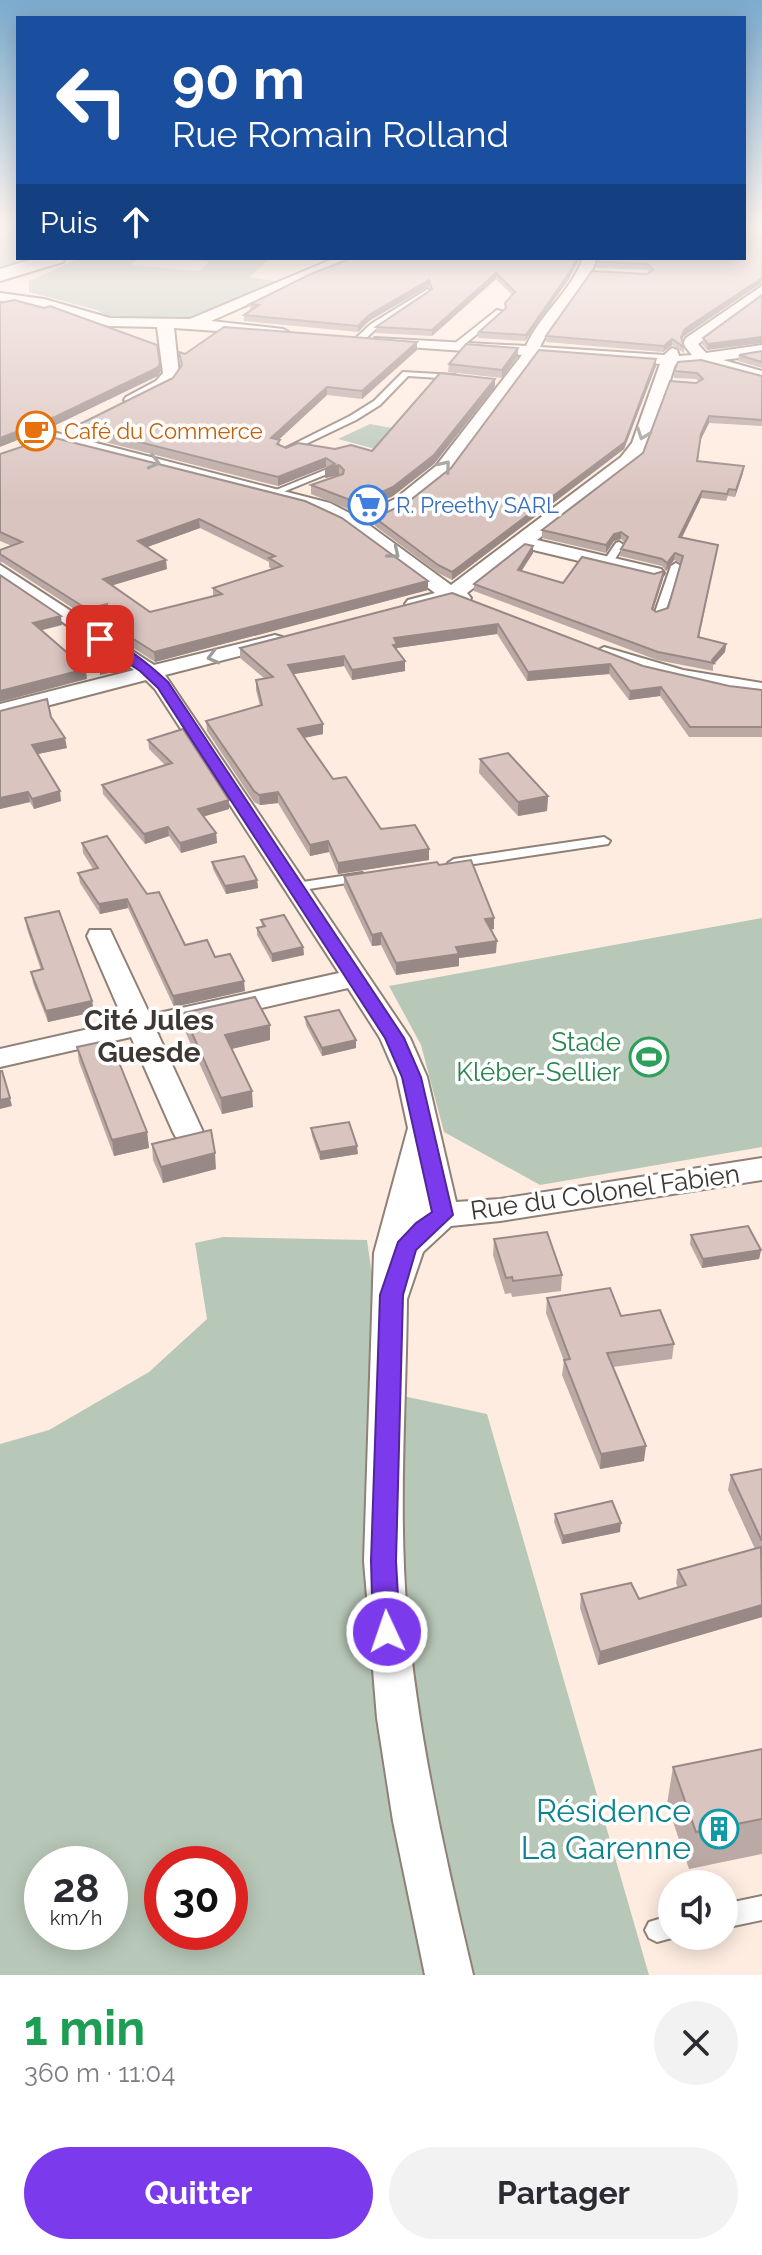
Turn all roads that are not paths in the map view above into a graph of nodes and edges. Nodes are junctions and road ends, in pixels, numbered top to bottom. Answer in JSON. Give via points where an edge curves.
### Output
{"nodes":[{"id":1,"x":92,"y":317,"type":"edge"},
{"id":2,"x":207,"y":317,"type":"edge"},
{"id":3,"x":388,"y":317,"type":"edge"},
{"id":4,"x":493,"y":317,"type":"edge"},
{"id":5,"x":552,"y":317,"type":"edge"},
{"id":6,"x":723,"y":317,"type":"edge"},
{"id":7,"x":161,"y":323,"type":"junction"},
{"id":8,"x":193,"y":323,"type":"junction"},
{"id":9,"x":294,"y":334,"type":"edge"},
{"id":10,"x":340,"y":338,"type":"edge"},
{"id":11,"x":360,"y":339,"type":"junction"},
{"id":12,"x":168,"y":340,"type":"junction"},
{"id":13,"x":457,"y":346,"type":"junction"},
{"id":14,"x":762,"y":348,"type":"edge"},
{"id":15,"x":531,"y":349,"type":"junction"},
{"id":16,"x":666,"y":356,"type":"junction"},
{"id":17,"x":700,"y":356,"type":"junction"},
{"id":18,"x":762,"y":376,"type":"edge"},
{"id":19,"x":464,"y":378,"type":"edge"},
{"id":20,"x":118,"y":407,"type":"edge"},
{"id":21,"x":81,"y":424,"type":"edge"},
{"id":22,"x":51,"y":437,"type":"junction"},
{"id":23,"x":32,"y":445,"type":"edge"},
{"id":24,"x":284,"y":452,"type":"edge"},
{"id":25,"x":328,"y":472,"type":"edge"},
{"id":26,"x":337,"y":480,"type":"edge"},
{"id":27,"x":282,"y":494,"type":"junction"},
{"id":28,"x":357,"y":524,"type":"junction"},
{"id":29,"x":523,"y":542,"type":"junction"},
{"id":30,"x":619,"y":545,"type":"edge"},
{"id":31,"x":608,"y":562,"type":"junction"},
{"id":32,"x":676,"y":566,"type":"edge"},
{"id":33,"x":0,"y":571,"type":"edge"},
{"id":34,"x":663,"y":577,"type":"junction"},
{"id":35,"x":450,"y":593,"type":"junction"},
{"id":36,"x":478,"y":605,"type":"edge"},
{"id":37,"x":388,"y":611,"type":"edge"},
{"id":38,"x":659,"y":615,"type":"edge"},
{"id":39,"x":300,"y":634,"type":"edge"},
{"id":40,"x":590,"y":647,"type":"edge"},
{"id":41,"x":151,"y":673,"type":"junction"},
{"id":42,"x":762,"y":690,"type":"edge"},
{"id":43,"x":0,"y":711,"type":"edge"},
{"id":44,"x":604,"y":841,"type":"dead end"},
{"id":45,"x":437,"y":866,"type":"edge"},
{"id":46,"x":376,"y":875,"type":"edge"},
{"id":47,"x":296,"y":887,"type":"junction"},
{"id":48,"x":100,"y":936,"type":"dead end"},
{"id":49,"x":356,"y":978,"type":"junction"},
{"id":50,"x":141,"y":1026,"type":"junction"},
{"id":51,"x":0,"y":1058,"type":"edge"},
{"id":52,"x":421,"y":1125,"type":"junction"},
{"id":53,"x":188,"y":1132,"type":"edge"},
{"id":54,"x":762,"y":1169,"type":"edge"},
{"id":55,"x":400,"y":1209,"type":"junction"},
{"id":56,"x":443,"y":1215,"type":"junction"},
{"id":57,"x":392,"y":1295,"type":"junction"},
{"id":58,"x":762,"y":1908,"type":"edge"},
{"id":59,"x":738,"y":1913,"type":"edge"},
{"id":60,"x":449,"y":1975,"type":"edge"}],
"edges":[{"from":1,"to":7,"type":"street"},
{"from":2,"to":8,"type":"street"},
{"from":3,"to":11,"type":"lane"},
{"from":4,"to":13,"type":"lane"},
{"from":5,"to":15,"type":"street"},
{"from":6,"to":17,"type":"street","via":[[692,339]]},
{"from":7,"to":8,"type":"street"},
{"from":7,"to":12,"type":"street"},
{"from":8,"to":9,"type":"street"},
{"from":8,"to":12,"type":"street"},
{"from":10,"to":11,"type":"street"},
{"from":11,"to":13,"type":"street"},
{"from":12,"to":20,"type":"street","via":[[169,378]]},
{"from":13,"to":15,"type":"street"},
{"from":14,"to":17,"type":"street"},
{"from":15,"to":16,"type":"street"},
{"from":28,"to":15,"type":"street","one_way":true,"via":[[391,509],[433,479]]},
{"from":16,"to":17,"type":"street"},
{"from":16,"to":29,"type":"street","one_way":true,"via":[[666,382],[635,453]]},
{"from":17,"to":18,"type":"street"},
{"from":19,"to":24,"type":"lane","via":[[406,374],[362,412]]},
{"from":21,"to":22,"type":"street"},
{"from":22,"to":23,"type":"street"},
{"from":22,"to":27,"type":"street","one_way":true},
{"from":25,"to":27,"type":"lane"},
{"from":26,"to":27,"type":"lane"},
{"from":27,"to":28,"type":"street"},
{"from":28,"to":35,"type":"street","one_way":true},
{"from":29,"to":31,"type":"street"},
{"from":29,"to":35,"type":"street"},
{"from":30,"to":31,"type":"lane"},
{"from":31,"to":34,"type":"street"},
{"from":32,"to":34,"type":"lane"},
{"from":33,"to":41,"type":"street"},
{"from":34,"to":38,"type":"lane"},
{"from":35,"to":36,"type":"street"},
{"from":35,"to":37,"type":"street"},
{"from":39,"to":41,"type":"street","one_way":true},
{"from":40,"to":42,"type":"street","via":[[667,673]]},
{"from":41,"to":43,"type":"street"},
{"from":41,"to":47,"type":"street"},
{"from":44,"to":45,"type":"lane"},
{"from":46,"to":47,"type":"lane"},
{"from":47,"to":49,"type":"street"},
{"from":48,"to":50,"type":"street"},
{"from":49,"to":50,"type":"street"},
{"from":49,"to":52,"type":"street","via":[[407,1063]]},
{"from":50,"to":51,"type":"street"},
{"from":50,"to":53,"type":"street"},
{"from":52,"to":55,"type":"street"},
{"from":52,"to":56,"type":"street"},
{"from":54,"to":56,"type":"street","name":"Rue du Colonel Fabien"},
{"from":55,"to":56,"type":"street","name":"Rue du Colonel Fabien"},
{"from":55,"to":57,"type":"street","via":[[391,1253]]},
{"from":56,"to":57,"type":"street","via":[[406,1247]]},
{"from":57,"to":60,"type":"street","via":[[384,1561],[388,1653],[410,1797]]},
{"from":58,"to":59,"type":"lane"}]}
